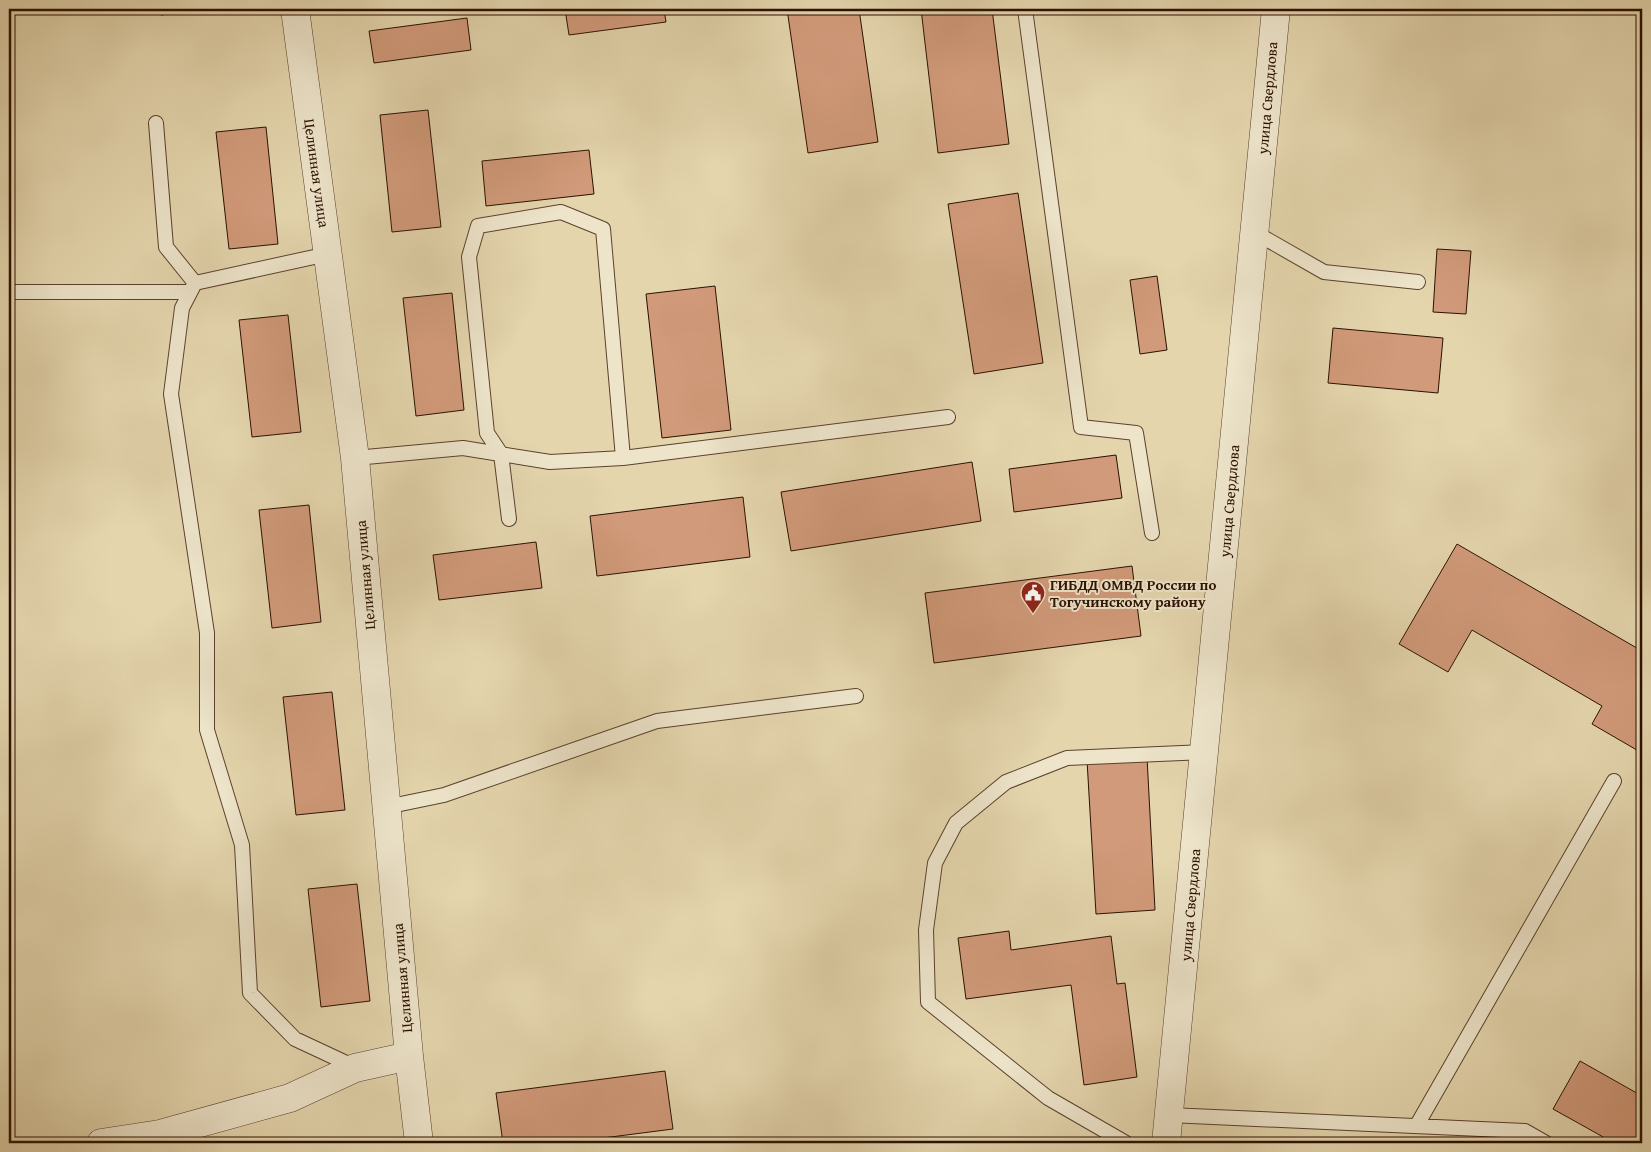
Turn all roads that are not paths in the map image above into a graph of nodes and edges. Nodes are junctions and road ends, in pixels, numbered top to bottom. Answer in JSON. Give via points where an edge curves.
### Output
{"nodes":[{"id":1,"x":295,"y":9,"type":"edge"},
{"id":2,"x":1025,"y":9,"type":"edge"},
{"id":3,"x":1276,"y":9,"type":"edge"},
{"id":4,"x":156,"y":123,"type":"dead end"},
{"id":5,"x":1254,"y":232,"type":"junction"},
{"id":6,"x":328,"y":254,"type":"junction"},
{"id":7,"x":1418,"y":282,"type":"dead end"},
{"id":8,"x":193,"y":288,"type":"junction"},
{"id":9,"x":9,"y":292,"type":"edge"},
{"id":10,"x":948,"y":417,"type":"dead end"},
{"id":11,"x":501,"y":454,"type":"junction"},
{"id":12,"x":355,"y":458,"type":"junction"},
{"id":13,"x":623,"y":458,"type":"junction"},
{"id":14,"x":509,"y":519,"type":"dead end"},
{"id":15,"x":1152,"y":532,"type":"dead end"},
{"id":16,"x":856,"y":696,"type":"dead end"},
{"id":17,"x":1204,"y":752,"type":"junction"},
{"id":18,"x":1614,"y":781,"type":"dead end"},
{"id":19,"x":386,"y":807,"type":"junction"},
{"id":20,"x":409,"y":1056,"type":"junction"},
{"id":21,"x":355,"y":1068,"type":"junction"},
{"id":22,"x":1170,"y":1115,"type":"junction"},
{"id":23,"x":1417,"y":1125,"type":"junction"},
{"id":24,"x":101,"y":1143,"type":"edge"},
{"id":25,"x":419,"y":1143,"type":"edge"},
{"id":26,"x":1126,"y":1143,"type":"edge"},
{"id":27,"x":1166,"y":1143,"type":"edge"},
{"id":28,"x":1546,"y":1143,"type":"edge"}],
"edges":[{"from":1,"to":6,"type":"street","name":"Целинная улица"},
{"from":2,"to":15,"type":"lane","via":[[1081,427],[1136,433]]},
{"from":3,"to":5,"type":"street","name":"улица Свердлова"},
{"from":4,"to":8,"type":"lane","via":[[166,247]]},
{"from":5,"to":7,"type":"lane","via":[[1324,272]]},
{"from":5,"to":17,"type":"street","name":"улица Свердлова"},
{"from":6,"to":8,"type":"lane"},
{"from":6,"to":12,"type":"street","name":"Целинная улица"},
{"from":8,"to":9,"type":"lane"},
{"from":8,"to":21,"type":"lane","via":[[182,308],[171,394],[207,633],[207,730],[242,845],[250,993],[295,1039]]},
{"from":10,"to":13,"type":"lane"},
{"from":11,"to":12,"type":"lane","via":[[463,448]]},
{"from":11,"to":13,"type":"lane","via":[[550,462]]},
{"from":11,"to":13,"type":"lane","via":[[487,433],[469,257],[478,226],[561,212],[603,229]]},
{"from":11,"to":14,"type":"lane"},
{"from":12,"to":19,"type":"street","name":"Целинная улица"},
{"from":16,"to":19,"type":"lane","via":[[657,720],[444,795]]},
{"from":17,"to":22,"type":"street","name":"улица Свердлова"},
{"from":17,"to":26,"type":"lane","via":[[1067,758],[1006,782],[956,823],[935,863],[926,930],[928,1002],[1048,1098]]},
{"from":18,"to":23,"type":"lane"},
{"from":19,"to":20,"type":"street","name":"Целинная улица"},
{"from":20,"to":21,"type":"street"},
{"from":20,"to":25,"type":"street","name":"Целинная улица"},
{"from":21,"to":24,"type":"street","via":[[290,1098],[160,1134]]},
{"from":22,"to":23,"type":"lane"},
{"from":22,"to":27,"type":"street","name":"улица Свердлова"},
{"from":23,"to":28,"type":"lane","via":[[1525,1131]]}]}
